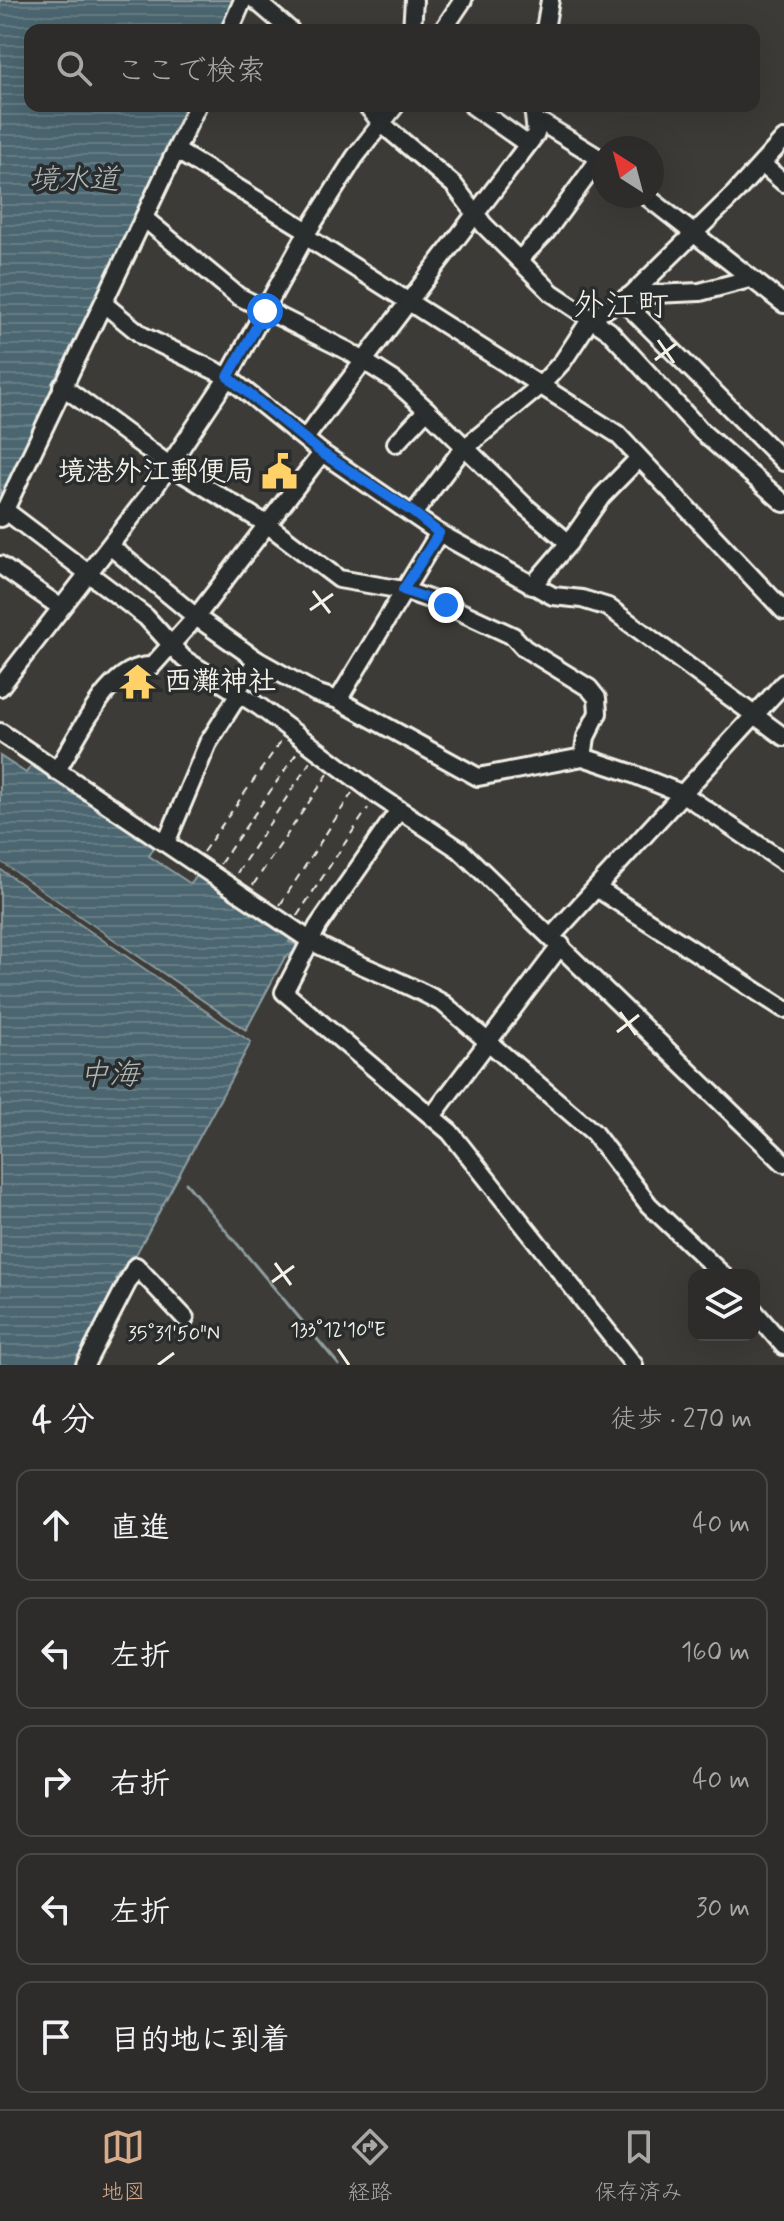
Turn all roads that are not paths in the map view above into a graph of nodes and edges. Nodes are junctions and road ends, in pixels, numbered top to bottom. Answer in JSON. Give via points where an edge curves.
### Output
{"nodes":[{"id":1,"x":243,"y":0,"type":"edge"},
{"id":2,"x":255,"y":0,"type":"edge"},
{"id":3,"x":414,"y":0,"type":"edge"},
{"id":4,"x":463,"y":0,"type":"edge"},
{"id":5,"x":550,"y":0,"type":"edge"},
{"id":6,"x":233,"y":24,"type":"edge"},
{"id":7,"x":283,"y":24,"type":"edge"},
{"id":8,"x":412,"y":24,"type":"edge"},
{"id":9,"x":447,"y":24,"type":"edge"},
{"id":10,"x":545,"y":24,"type":"edge"},
{"id":11,"x":194,"y":112,"type":"edge"},
{"id":12,"x":372,"y":112,"type":"edge"},
{"id":13,"x":391,"y":112,"type":"edge"},
{"id":14,"x":482,"y":112,"type":"edge"},
{"id":15,"x":534,"y":112,"type":"edge"},
{"id":16,"x":382,"y":124,"type":"junction"},
{"id":17,"x":537,"y":124,"type":"junction"},
{"id":18,"x":784,"y":139,"type":"edge"},
{"id":19,"x":527,"y":144,"type":"junction"},
{"id":20,"x":177,"y":151,"type":"junction"},
{"id":21,"x":592,"y":153,"type":"edge"},
{"id":22,"x":762,"y":164,"type":"junction"},
{"id":23,"x":592,"y":172,"type":"edge"},
{"id":24,"x":784,"y":183,"type":"edge"},
{"id":25,"x":660,"y":208,"type":"edge"},
{"id":26,"x":476,"y":214,"type":"junction"},
{"id":27,"x":145,"y":219,"type":"junction"},
{"id":28,"x":307,"y":233,"type":"junction"},
{"id":29,"x":690,"y":233,"type":"junction"},
{"id":30,"x":519,"y":260,"type":"junction"},
{"id":31,"x":749,"y":279,"type":"junction"},
{"id":32,"x":627,"y":298,"type":"junction"},
{"id":33,"x":104,"y":304,"type":"junction"},
{"id":34,"x":410,"y":304,"type":"junction"},
{"id":35,"x":784,"y":304,"type":"edge"},
{"id":36,"x":265,"y":311,"type":"junction"},
{"id":37,"x":592,"y":317,"type":"junction"},
{"id":38,"x":365,"y":362,"type":"junction"},
{"id":39,"x":228,"y":377,"type":"junction"},
{"id":40,"x":62,"y":386,"type":"junction"},
{"id":41,"x":540,"y":386,"type":"junction"},
{"id":42,"x":427,"y":410,"type":"junction"},
{"id":43,"x":306,"y":437,"type":"junction"},
{"id":44,"x":396,"y":443,"type":"dead end"},
{"id":45,"x":466,"y":447,"type":"junction"},
{"id":46,"x":322,"y":453,"type":"junction"},
{"id":47,"x":639,"y":458,"type":"junction"},
{"id":48,"x":784,"y":462,"type":"edge"},
{"id":49,"x":169,"y":465,"type":"junction"},
{"id":50,"x":784,"y":503,"type":"edge"},
{"id":51,"x":414,"y":513,"type":"junction"},
{"id":52,"x":3,"y":515,"type":"edge"},
{"id":53,"x":268,"y":525,"type":"junction"},
{"id":54,"x":439,"y":533,"type":"junction"},
{"id":55,"x":569,"y":543,"type":"junction"},
{"id":56,"x":110,"y":546,"type":"junction"},
{"id":57,"x":0,"y":565,"type":"edge"},
{"id":58,"x":89,"y":573,"type":"junction"},
{"id":59,"x":532,"y":586,"type":"junction"},
{"id":60,"x":403,"y":590,"type":"junction"},
{"id":61,"x":60,"y":607,"type":"junction"},
{"id":62,"x":784,"y":611,"type":"edge"},
{"id":63,"x":196,"y":617,"type":"junction"},
{"id":64,"x":168,"y":644,"type":"junction"},
{"id":65,"x":257,"y":660,"type":"junction"},
{"id":66,"x":784,"y":683,"type":"edge"},
{"id":67,"x":0,"y":687,"type":"edge"},
{"id":68,"x":238,"y":693,"type":"junction"},
{"id":69,"x":338,"y":700,"type":"junction"},
{"id":70,"x":752,"y":717,"type":"junction"},
{"id":71,"x":0,"y":732,"type":"edge"},
{"id":72,"x":784,"y":737,"type":"edge"},
{"id":73,"x":583,"y":757,"type":"junction"},
{"id":74,"x":56,"y":771,"type":"junction"},
{"id":75,"x":683,"y":794,"type":"junction"},
{"id":76,"x":399,"y":810,"type":"junction"},
{"id":77,"x":166,"y":843,"type":"junction"},
{"id":78,"x":784,"y":862,"type":"edge"},
{"id":79,"x":598,"y":889,"type":"junction"},
{"id":80,"x":557,"y":940,"type":"junction"},
{"id":81,"x":311,"y":941,"type":"junction"},
{"id":82,"x":784,"y":1009,"type":"edge"},
{"id":83,"x":489,"y":1045,"type":"junction"},
{"id":84,"x":433,"y":1115,"type":"junction"},
{"id":85,"x":784,"y":1163,"type":"edge"},
{"id":86,"x":717,"y":1269,"type":"edge"},
{"id":87,"x":185,"y":1318,"type":"dead end"},
{"id":88,"x":760,"y":1318,"type":"edge"},
{"id":89,"x":784,"y":1346,"type":"edge"},
{"id":90,"x":85,"y":1365,"type":"edge"},
{"id":91,"x":634,"y":1365,"type":"edge"}],
"edges":[{"from":1,"to":6,"type":"street"},
{"from":2,"to":7,"type":"street"},
{"from":3,"to":8,"type":"street"},
{"from":4,"to":9,"type":"street"},
{"from":5,"to":10,"type":"street"},
{"from":11,"to":20,"type":"street"},
{"from":12,"to":16,"type":"street"},
{"from":13,"to":16,"type":"street"},
{"from":14,"to":19,"type":"street"},
{"from":15,"to":17,"type":"street"},
{"from":16,"to":26,"type":"street","via":[[454,185]]},
{"from":16,"to":28,"type":"street"},
{"from":17,"to":19,"type":"street"},
{"from":17,"to":21,"type":"street"},
{"from":18,"to":22,"type":"street"},
{"from":19,"to":26,"type":"street"},
{"from":20,"to":27,"type":"street"},
{"from":20,"to":28,"type":"street"},
{"from":22,"to":24,"type":"street"},
{"from":22,"to":29,"type":"street"},
{"from":23,"to":30,"type":"street"},
{"from":25,"to":29,"type":"street"},
{"from":26,"to":30,"type":"street"},
{"from":26,"to":34,"type":"street"},
{"from":27,"to":33,"type":"street"},
{"from":27,"to":36,"type":"street","via":[[238,296]]},
{"from":28,"to":34,"type":"street"},
{"from":28,"to":36,"type":"street"},
{"from":29,"to":31,"type":"street"},
{"from":29,"to":32,"type":"street"},
{"from":30,"to":37,"type":"street","via":[[552,293]]},
{"from":31,"to":32,"type":"street","via":[[700,292]]},
{"from":31,"to":35,"type":"street"},
{"from":32,"to":37,"type":"street"},
{"from":32,"to":48,"type":"street"},
{"from":33,"to":39,"type":"street","via":[[143,336]]},
{"from":33,"to":40,"type":"street"},
{"from":34,"to":38,"type":"street"},
{"from":34,"to":41,"type":"street"},
{"from":36,"to":38,"type":"street"},
{"from":36,"to":39,"type":"street"},
{"from":37,"to":41,"type":"street"},
{"from":37,"to":50,"type":"street","via":[[702,432]]},
{"from":38,"to":42,"type":"street"},
{"from":38,"to":43,"type":"street"},
{"from":39,"to":43,"type":"street"},
{"from":39,"to":49,"type":"street"},
{"from":40,"to":49,"type":"street"},
{"from":40,"to":52,"type":"street"},
{"from":41,"to":45,"type":"street"},
{"from":41,"to":47,"type":"street","via":[[603,423]]},
{"from":42,"to":44,"type":"street"},
{"from":42,"to":45,"type":"street"},
{"from":43,"to":46,"type":"street"},
{"from":45,"to":51,"type":"street"},
{"from":45,"to":55,"type":"street"},
{"from":46,"to":51,"type":"street"},
{"from":46,"to":53,"type":"street"},
{"from":47,"to":55,"type":"street","via":[[602,496]]},
{"from":47,"to":62,"type":"street"},
{"from":49,"to":53,"type":"street"},
{"from":49,"to":56,"type":"street"},
{"from":51,"to":54,"type":"street"},
{"from":52,"to":58,"type":"street"},
{"from":53,"to":60,"type":"street","via":[[339,579]]},
{"from":53,"to":63,"type":"street"},
{"from":54,"to":59,"type":"street"},
{"from":54,"to":60,"type":"street"},
{"from":55,"to":59,"type":"street"},
{"from":56,"to":58,"type":"street"},
{"from":56,"to":63,"type":"street"},
{"from":57,"to":61,"type":"street"},
{"from":58,"to":61,"type":"street"},
{"from":58,"to":64,"type":"street","via":[[146,617]]},
{"from":59,"to":70,"type":"street","via":[[553,596],[608,607]]},
{"from":60,"to":69,"type":"street"},
{"from":60,"to":73,"type":"street","via":[[513,636],[589,688],[597,698],[598,713]]},
{"from":61,"to":67,"type":"street"},
{"from":63,"to":64,"type":"street"},
{"from":63,"to":65,"type":"street"},
{"from":64,"to":68,"type":"street"},
{"from":64,"to":74,"type":"street","via":[[152,666],[136,665],[103,694]]},
{"from":65,"to":68,"type":"street"},
{"from":65,"to":69,"type":"street"},
{"from":66,"to":70,"type":"street"},
{"from":68,"to":76,"type":"street"},
{"from":68,"to":77,"type":"street","via":[[208,743]]},
{"from":69,"to":73,"type":"street","via":[[478,777]]},
{"from":70,"to":72,"type":"street"},
{"from":70,"to":75,"type":"street"},
{"from":71,"to":74,"type":"street"},
{"from":73,"to":75,"type":"street"},
{"from":74,"to":77,"type":"street"},
{"from":75,"to":78,"type":"street"},
{"from":75,"to":79,"type":"street"},
{"from":76,"to":80,"type":"street","via":[[460,850]]},
{"from":76,"to":81,"type":"street"},
{"from":77,"to":81,"type":"street"},
{"from":79,"to":80,"type":"street"},
{"from":79,"to":82,"type":"street"},
{"from":80,"to":83,"type":"street"},
{"from":80,"to":85,"type":"street"},
{"from":81,"to":83,"type":"street","via":[[421,990]]},
{"from":81,"to":84,"type":"street","via":[[284,992]]},
{"from":83,"to":84,"type":"street"},
{"from":83,"to":86,"type":"street","via":[[593,1132],[649,1205]]},
{"from":84,"to":91,"type":"street"},
{"from":87,"to":90,"type":"street","via":[[136,1266]]},
{"from":88,"to":89,"type":"street"}]}
